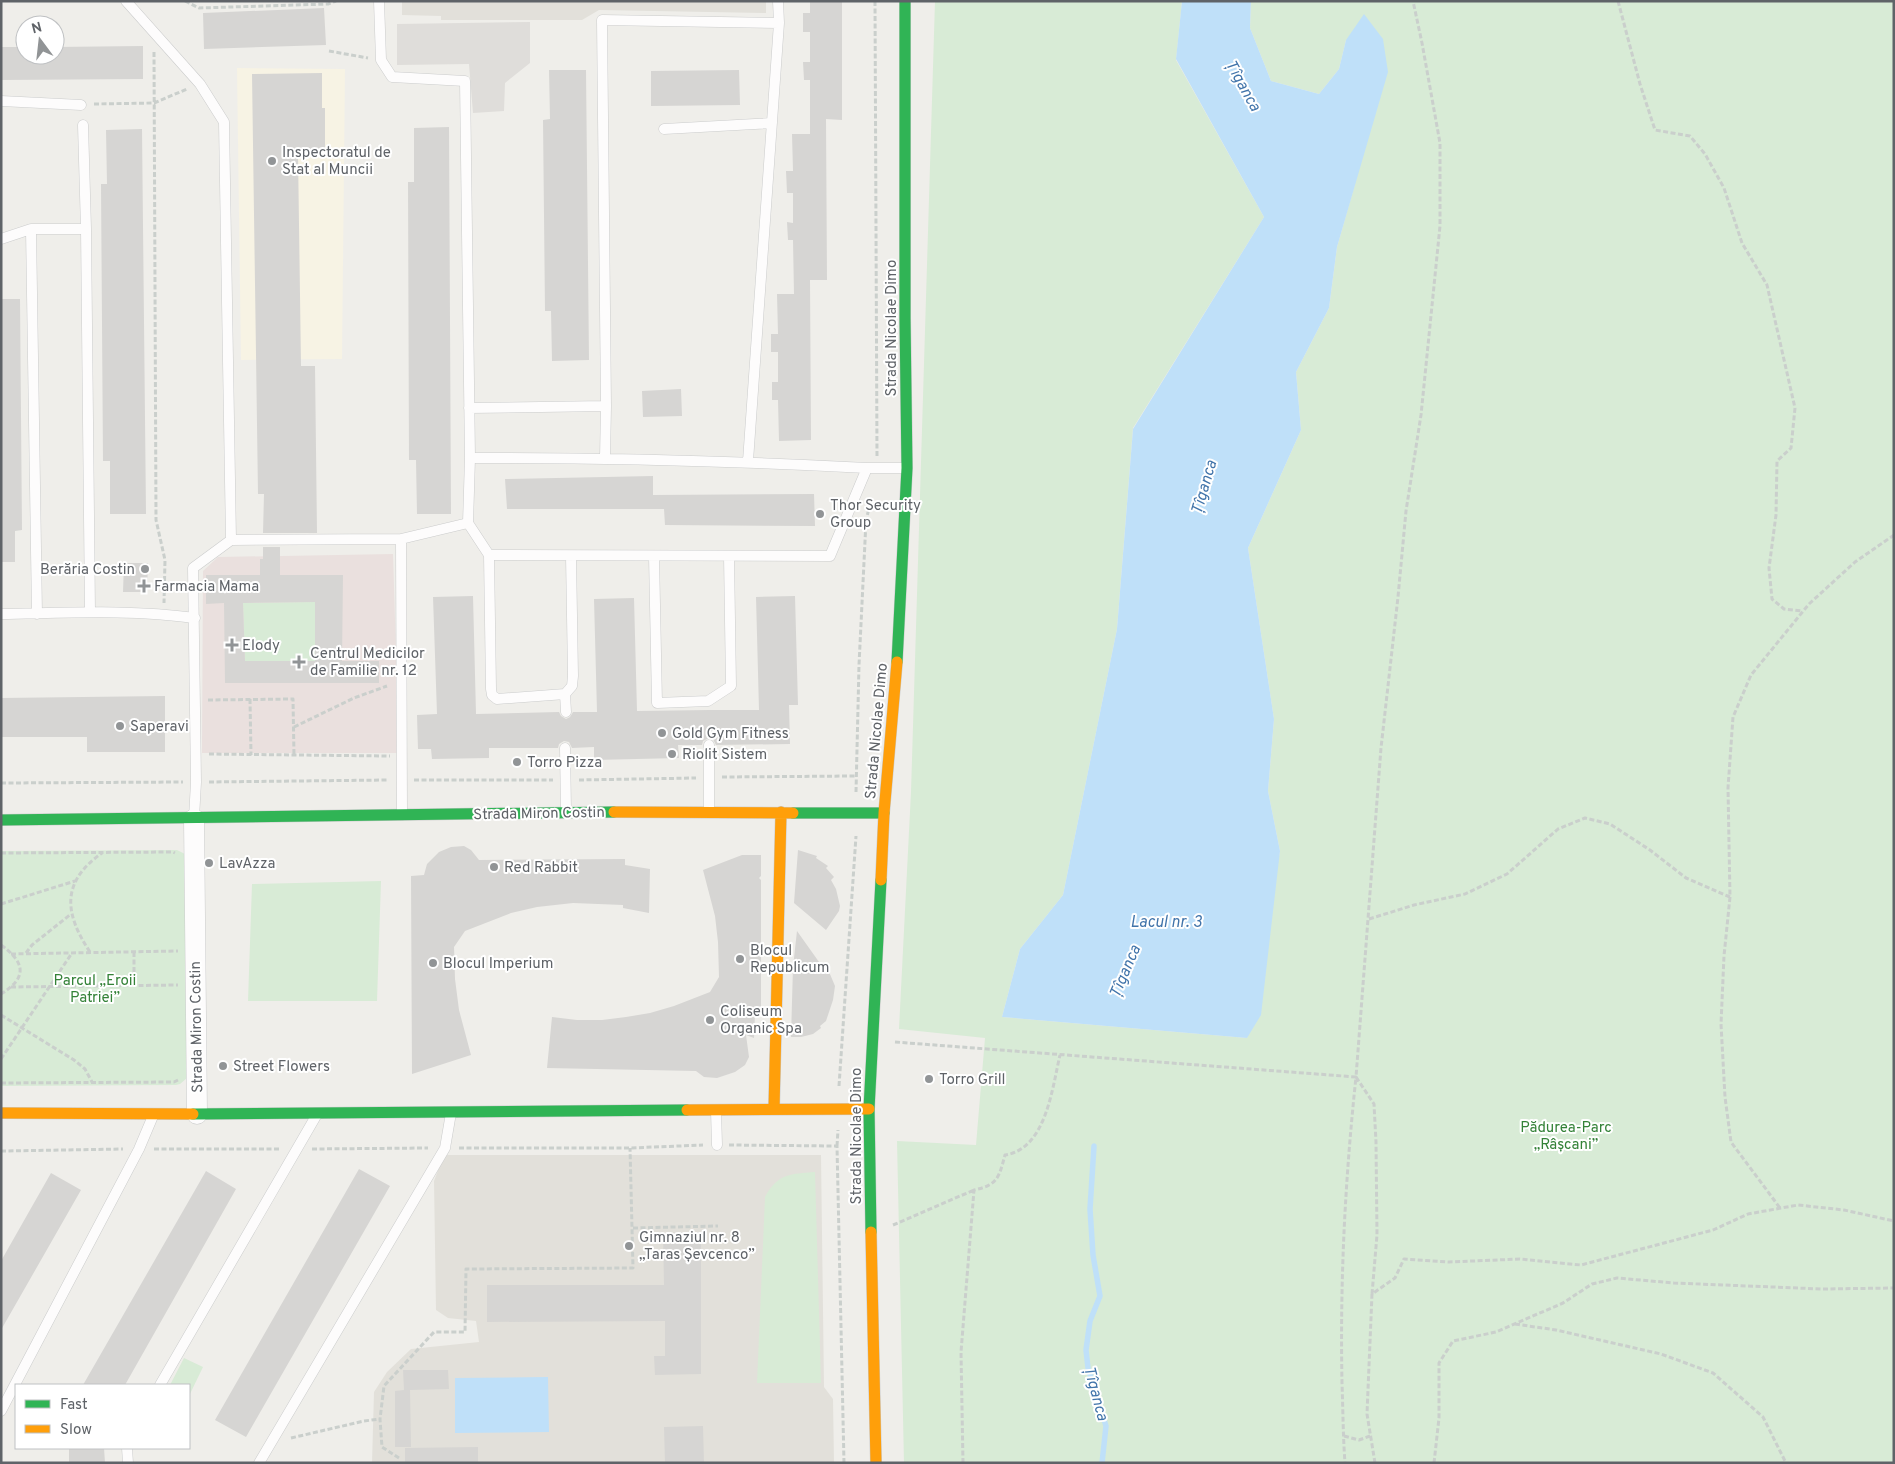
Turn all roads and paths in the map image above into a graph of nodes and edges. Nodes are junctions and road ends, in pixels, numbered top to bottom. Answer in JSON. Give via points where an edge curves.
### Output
{"nodes":[{"id":1,"x":126,"y":1,"type":"edge"},
{"id":2,"x":185,"y":1,"type":"edge"},
{"id":3,"x":336,"y":1,"type":"edge"},
{"id":4,"x":379,"y":1,"type":"edge"},
{"id":5,"x":778,"y":1,"type":"edge"},
{"id":6,"x":875,"y":1,"type":"edge"},
{"id":7,"x":905,"y":1,"type":"edge"},
{"id":8,"x":1413,"y":1,"type":"edge"},
{"id":9,"x":1618,"y":1,"type":"edge"},
{"id":10,"x":779,"y":23,"type":"junction"},
{"id":11,"x":154,"y":32,"type":"junction"},
{"id":12,"x":329,"y":51,"type":"dead end"},
{"id":13,"x":381,"y":60,"type":"junction"},
{"id":14,"x":200,"y":84,"type":"junction"},
{"id":15,"x":1,"y":101,"type":"edge"},
{"id":16,"x":154,"y":103,"type":"junction"},
{"id":17,"x":81,"y":105,"type":"joint"},
{"id":18,"x":772,"y":123,"type":"junction"},
{"id":19,"x":83,"y":125,"type":"dead end"},
{"id":20,"x":664,"y":129,"type":"dead end"},
{"id":21,"x":30,"y":229,"type":"junction"},
{"id":22,"x":86,"y":229,"type":"junction"},
{"id":23,"x":1,"y":239,"type":"edge"},
{"id":24,"x":606,"y":406,"type":"junction"},
{"id":25,"x":469,"y":408,"type":"junction"},
{"id":26,"x":470,"y":458,"type":"junction"},
{"id":27,"x":605,"y":458,"type":"junction"},
{"id":28,"x":748,"y":461,"type":"junction"},
{"id":29,"x":872,"y":468,"type":"junction"},
{"id":30,"x":907,"y":468,"type":"junction"},
{"id":31,"x":468,"y":524,"type":"junction"},
{"id":32,"x":1894,"y":535,"type":"edge"},
{"id":33,"x":401,"y":539,"type":"junction"},
{"id":34,"x":231,"y":540,"type":"junction"},
{"id":35,"x":489,"y":555,"type":"junction"},
{"id":36,"x":571,"y":556,"type":"junction"},
{"id":37,"x":654,"y":556,"type":"junction"},
{"id":38,"x":729,"y":556,"type":"junction"},
{"id":39,"x":1803,"y":611,"type":"junction"},
{"id":40,"x":90,"y":612,"type":"junction"},
{"id":41,"x":1,"y":614,"type":"edge"},
{"id":42,"x":37,"y":614,"type":"junction"},
{"id":43,"x":164,"y":614,"type":"junction"},
{"id":44,"x":195,"y":618,"type":"junction"},
{"id":45,"x":402,"y":682,"type":"junction"},
{"id":46,"x":565,"y":694,"type":"junction"},
{"id":47,"x":195,"y":700,"type":"junction"},
{"id":48,"x":250,"y":700,"type":"junction"},
{"id":49,"x":566,"y":712,"type":"dead end"},
{"id":50,"x":294,"y":727,"type":"junction"},
{"id":51,"x":709,"y":745,"type":"dead end"},
{"id":52,"x":565,"y":748,"type":"dead end"},
{"id":53,"x":195,"y":754,"type":"junction"},
{"id":54,"x":251,"y":755,"type":"junction"},
{"id":55,"x":294,"y":755,"type":"junction"},
{"id":56,"x":402,"y":756,"type":"junction"},
{"id":57,"x":856,"y":776,"type":"junction"},
{"id":58,"x":709,"y":777,"type":"junction"},
{"id":59,"x":402,"y":780,"type":"junction"},
{"id":60,"x":566,"y":780,"type":"junction"},
{"id":61,"x":196,"y":782,"type":"junction"},
{"id":62,"x":1,"y":783,"type":"edge"},
{"id":63,"x":566,"y":812,"type":"junction"},
{"id":64,"x":709,"y":812,"type":"junction"},
{"id":65,"x":781,"y":812,"type":"junction"},
{"id":66,"x":856,"y":812,"type":"junction"},
{"id":67,"x":884,"y":813,"type":"junction"},
{"id":68,"x":402,"y":816,"type":"junction"},
{"id":69,"x":194,"y":819,"type":"junction"},
{"id":70,"x":1,"y":820,"type":"edge"},
{"id":71,"x":103,"y":852,"type":"junction"},
{"id":72,"x":1,"y":853,"type":"edge"},
{"id":73,"x":178,"y":856,"type":"dead end"},
{"id":74,"x":75,"y":881,"type":"junction"},
{"id":75,"x":1730,"y":897,"type":"junction"},
{"id":76,"x":1,"y":904,"type":"edge"},
{"id":77,"x":71,"y":914,"type":"junction"},
{"id":78,"x":1369,"y":919,"type":"junction"},
{"id":79,"x":1,"y":945,"type":"edge"},
{"id":80,"x":183,"y":951,"type":"dead end"},
{"id":81,"x":90,"y":952,"type":"junction"},
{"id":82,"x":134,"y":952,"type":"junction"},
{"id":83,"x":26,"y":953,"type":"junction"},
{"id":84,"x":72,"y":953,"type":"junction"},
{"id":85,"x":11,"y":954,"type":"junction"},
{"id":86,"x":184,"y":985,"type":"dead end"},
{"id":87,"x":134,"y":986,"type":"junction"},
{"id":88,"x":11,"y":987,"type":"junction"},
{"id":89,"x":48,"y":987,"type":"junction"},
{"id":90,"x":1,"y":994,"type":"edge"},
{"id":91,"x":1,"y":1014,"type":"edge"},
{"id":92,"x":22,"y":1028,"type":"junction"},
{"id":93,"x":915,"y":1043,"type":"dead end"},
{"id":94,"x":1060,"y":1055,"type":"junction"},
{"id":95,"x":1,"y":1059,"type":"edge"},
{"id":96,"x":183,"y":1076,"type":"dead end"},
{"id":97,"x":1356,"y":1077,"type":"junction"},
{"id":98,"x":92,"y":1082,"type":"junction"},
{"id":99,"x":1,"y":1083,"type":"edge"},
{"id":100,"x":839,"y":1108,"type":"junction"},
{"id":101,"x":716,"y":1109,"type":"junction"},
{"id":102,"x":774,"y":1109,"type":"junction"},
{"id":103,"x":869,"y":1109,"type":"junction"},
{"id":104,"x":318,"y":1112,"type":"junction"},
{"id":105,"x":451,"y":1112,"type":"junction"},
{"id":106,"x":154,"y":1113,"type":"junction"},
{"id":107,"x":1,"y":1114,"type":"edge"},
{"id":108,"x":197,"y":1114,"type":"junction"},
{"id":109,"x":717,"y":1145,"type":"junction"},
{"id":110,"x":837,"y":1146,"type":"junction"},
{"id":111,"x":444,"y":1148,"type":"junction"},
{"id":112,"x":630,"y":1148,"type":"junction"},
{"id":113,"x":140,"y":1149,"type":"junction"},
{"id":114,"x":298,"y":1149,"type":"junction"},
{"id":115,"x":1,"y":1151,"type":"edge"},
{"id":116,"x":974,"y":1190,"type":"junction"},
{"id":117,"x":1780,"y":1208,"type":"junction"},
{"id":118,"x":1894,"y":1221,"type":"edge"},
{"id":119,"x":718,"y":1226,"type":"dead end"},
{"id":120,"x":891,"y":1226,"type":"dead end"},
{"id":121,"x":633,"y":1228,"type":"junction"},
{"id":122,"x":1894,"y":1288,"type":"edge"},
{"id":123,"x":1372,"y":1294,"type":"junction"},
{"id":124,"x":1514,"y":1324,"type":"junction"},
{"id":125,"x":15,"y":1384,"type":"edge"},
{"id":126,"x":161,"y":1384,"type":"edge"},
{"id":127,"x":15,"y":1385,"type":"edge"},
{"id":128,"x":1,"y":1411,"type":"edge"},
{"id":129,"x":380,"y":1419,"type":"junction"},
{"id":130,"x":1344,"y":1436,"type":"junction"},
{"id":131,"x":1370,"y":1436,"type":"junction"},
{"id":132,"x":271,"y":1442,"type":"junction"},
{"id":133,"x":127,"y":1449,"type":"edge"},
{"id":134,"x":399,"y":1458,"type":"dead end"},
{"id":135,"x":128,"y":1463,"type":"edge"},
{"id":136,"x":259,"y":1463,"type":"edge"},
{"id":137,"x":844,"y":1463,"type":"edge"},
{"id":138,"x":876,"y":1463,"type":"edge"},
{"id":139,"x":963,"y":1463,"type":"edge"},
{"id":140,"x":1345,"y":1463,"type":"edge"},
{"id":141,"x":1375,"y":1463,"type":"edge"},
{"id":142,"x":1434,"y":1463,"type":"edge"},
{"id":143,"x":1786,"y":1463,"type":"edge"}],
"edges":[{"from":1,"to":11,"type":"lane"},
{"from":2,"to":3,"type":"path","via":[[199,8],[328,4]]},
{"from":4,"to":13,"type":"lane"},
{"from":5,"to":10,"type":"lane"},
{"from":6,"to":29,"type":"path"},
{"from":7,"to":30,"type":"street","name":"Strada Nicolae Dimo"},
{"from":8,"to":78,"type":"path","via":[[1440,143],[1440,226],[1381,748]]},
{"from":9,"to":39,"type":"path","via":[[1655,130],[1690,136],[1705,154],[1724,188],[1742,242],[1767,285],[1795,408],[1791,448],[1777,461],[1776,515],[1769,568],[1772,599],[1784,609]]},
{"from":10,"to":18,"type":"lane"},
{"from":10,"to":24,"type":"lane","via":[[602,20]]},
{"from":11,"to":14,"type":"lane"},
{"from":11,"to":16,"type":"path"},
{"from":12,"to":13,"type":"path"},
{"from":13,"to":25,"type":"lane","via":[[392,77],[465,81]]},
{"from":14,"to":16,"type":"path"},
{"from":14,"to":34,"type":"lane","via":[[224,122]]},
{"from":15,"to":17,"type":"lane"},
{"from":16,"to":17,"type":"path"},
{"from":16,"to":43,"type":"path","via":[[156,520],[165,560]]},
{"from":18,"to":20,"type":"lane"},
{"from":18,"to":28,"type":"lane"},
{"from":19,"to":22,"type":"lane"},
{"from":21,"to":22,"type":"lane"},
{"from":21,"to":23,"type":"lane"},
{"from":21,"to":42,"type":"lane"},
{"from":22,"to":40,"type":"lane"},
{"from":24,"to":25,"type":"lane"},
{"from":24,"to":27,"type":"lane"},
{"from":25,"to":26,"type":"lane"},
{"from":26,"to":27,"type":"lane"},
{"from":26,"to":31,"type":"lane"},
{"from":27,"to":28,"type":"lane"},
{"from":28,"to":29,"type":"lane"},
{"from":29,"to":30,"type":"lane"},
{"from":29,"to":38,"type":"lane","via":[[830,556]]},
{"from":29,"to":57,"type":"path","via":[[866,521]]},
{"from":30,"to":67,"type":"street","name":"Strada Nicolae Dimo"},
{"from":31,"to":33,"type":"lane"},
{"from":31,"to":35,"type":"lane"},
{"from":32,"to":39,"type":"path","via":[[1855,562]]},
{"from":33,"to":34,"type":"lane"},
{"from":33,"to":45,"type":"lane"},
{"from":34,"to":44,"type":"lane","via":[[194,568]]},
{"from":35,"to":36,"type":"lane"},
{"from":35,"to":46,"type":"lane","via":[[492,695],[497,699]]},
{"from":36,"to":37,"type":"lane"},
{"from":36,"to":46,"type":"lane","via":[[574,676],[572,686]]},
{"from":37,"to":38,"type":"lane"},
{"from":37,"to":38,"type":"lane","via":[[657,703],[708,706],[731,686]]},
{"from":39,"to":75,"type":"path","via":[[1751,675],[1733,717],[1728,788]]},
{"from":40,"to":42,"type":"lane"},
{"from":40,"to":43,"type":"lane"},
{"from":41,"to":42,"type":"lane"},
{"from":43,"to":44,"type":"lane"},
{"from":44,"to":47,"type":"lane"},
{"from":45,"to":50,"type":"path","via":[[354,698]]},
{"from":45,"to":56,"type":"lane"},
{"from":46,"to":49,"type":"lane"},
{"from":47,"to":48,"type":"path"},
{"from":47,"to":53,"type":"lane"},
{"from":48,"to":50,"type":"path","via":[[293,699]]},
{"from":48,"to":54,"type":"path"},
{"from":50,"to":55,"type":"path"},
{"from":51,"to":58,"type":"lane"},
{"from":52,"to":60,"type":"lane"},
{"from":53,"to":54,"type":"path"},
{"from":53,"to":61,"type":"lane"},
{"from":54,"to":55,"type":"path"},
{"from":55,"to":56,"type":"path"},
{"from":56,"to":59,"type":"lane"},
{"from":57,"to":58,"type":"path"},
{"from":57,"to":66,"type":"path"},
{"from":58,"to":60,"type":"path"},
{"from":58,"to":64,"type":"lane"},
{"from":59,"to":60,"type":"path"},
{"from":59,"to":61,"type":"path"},
{"from":59,"to":68,"type":"lane"},
{"from":60,"to":63,"type":"lane"},
{"from":61,"to":62,"type":"path"},
{"from":61,"to":69,"type":"lane"},
{"from":63,"to":64,"type":"street","name":"Strada Miron Costin"},
{"from":63,"to":68,"type":"street","name":"Strada Miron Costin"},
{"from":64,"to":65,"type":"street","name":"Strada Miron Costin"},
{"from":65,"to":66,"type":"street","name":"Strada Miron Costin"},
{"from":65,"to":102,"type":"street"},
{"from":66,"to":67,"type":"street","name":"Strada Miron Costin"},
{"from":66,"to":100,"type":"path"},
{"from":67,"to":103,"type":"street","name":"Strada Nicolae Dimo"},
{"from":68,"to":69,"type":"street","name":"Strada Miron Costin"},
{"from":69,"to":70,"type":"street","name":"Strada Miron Costin"},
{"from":69,"to":108,"type":"street","name":"Strada Miron Costin"},
{"from":71,"to":72,"type":"path"},
{"from":71,"to":73,"type":"path","via":[[173,852]]},
{"from":71,"to":74,"type":"path"},
{"from":74,"to":76,"type":"path"},
{"from":74,"to":77,"type":"path","via":[[70,896]]},
{"from":75,"to":78,"type":"path","via":[[1686,878],[1610,824],[1585,818],[1558,829],[1507,874],[1465,894]]},
{"from":75,"to":117,"type":"path","via":[[1721,1024],[1731,1142]]},
{"from":77,"to":81,"type":"path","via":[[79,936]]},
{"from":77,"to":83,"type":"path"},
{"from":78,"to":97,"type":"path"},
{"from":79,"to":85,"type":"path"},
{"from":80,"to":82,"type":"path"},
{"from":81,"to":82,"type":"path"},
{"from":81,"to":84,"type":"path"},
{"from":82,"to":87,"type":"path"},
{"from":83,"to":84,"type":"path"},
{"from":83,"to":85,"type":"path"},
{"from":84,"to":89,"type":"path"},
{"from":85,"to":88,"type":"path","via":[[21,972]]},
{"from":86,"to":87,"type":"path"},
{"from":87,"to":89,"type":"path"},
{"from":88,"to":89,"type":"path"},
{"from":88,"to":90,"type":"path"},
{"from":89,"to":92,"type":"path"},
{"from":91,"to":92,"type":"path"},
{"from":92,"to":95,"type":"path"},
{"from":92,"to":98,"type":"path","via":[[78,1063]]},
{"from":93,"to":94,"type":"path"},
{"from":94,"to":97,"type":"path"},
{"from":94,"to":116,"type":"path","via":[[1045,1117],[1031,1141],[1015,1154],[1005,1155],[998,1177],[988,1187]]},
{"from":96,"to":98,"type":"path","via":[[174,1082]]},
{"from":97,"to":123,"type":"path","via":[[1374,1104],[1377,1235]]},
{"from":97,"to":130,"type":"path","via":[[1343,1228]]},
{"from":98,"to":99,"type":"path"},
{"from":100,"to":102,"type":"street","name":"Strada Miron Costin"},
{"from":100,"to":103,"type":"street","name":"Strada Miron Costin"},
{"from":100,"to":110,"type":"path"},
{"from":101,"to":102,"type":"street","name":"Strada Miron Costin"},
{"from":101,"to":105,"type":"street","name":"Strada Miron Costin"},
{"from":101,"to":109,"type":"lane"},
{"from":103,"to":138,"type":"street","name":"Strada Nicolae Dimo"},
{"from":104,"to":105,"type":"street","name":"Strada Miron Costin"},
{"from":104,"to":108,"type":"street","name":"Strada Miron Costin"},
{"from":104,"to":114,"type":"lane"},
{"from":105,"to":111,"type":"lane"},
{"from":106,"to":107,"type":"street","name":"Strada Miron Costin"},
{"from":106,"to":108,"type":"street","name":"Strada Miron Costin"},
{"from":106,"to":113,"type":"lane"},
{"from":109,"to":110,"type":"path"},
{"from":109,"to":112,"type":"path"},
{"from":110,"to":137,"type":"path"},
{"from":111,"to":112,"type":"path"},
{"from":111,"to":114,"type":"path"},
{"from":111,"to":132,"type":"lane"},
{"from":112,"to":121,"type":"path"},
{"from":113,"to":114,"type":"path"},
{"from":113,"to":115,"type":"path"},
{"from":113,"to":125,"type":"lane"},
{"from":114,"to":126,"type":"lane"},
{"from":116,"to":120,"type":"path"},
{"from":116,"to":139,"type":"path","via":[[961,1352]]},
{"from":117,"to":118,"type":"path","via":[[1798,1206],[1844,1210]]},
{"from":117,"to":123,"type":"path","via":[[1748,1214],[1713,1230],[1582,1266],[1520,1259],[1448,1262],[1404,1259],[1395,1278]]},
{"from":119,"to":121,"type":"path"},
{"from":121,"to":129,"type":"path","via":[[633,1268],[466,1268],[464,1332],[434,1332],[384,1386]]},
{"from":122,"to":124,"type":"path","via":[[1812,1289],[1617,1278],[1592,1284],[1563,1303]]},
{"from":123,"to":131,"type":"path","via":[[1367,1414]]},
{"from":124,"to":142,"type":"path","via":[[1496,1332],[1453,1341],[1438,1363],[1439,1418]]},
{"from":124,"to":143,"type":"path","via":[[1662,1354],[1713,1373],[1763,1417]]},
{"from":127,"to":128,"type":"lane"},
{"from":129,"to":132,"type":"path"},
{"from":129,"to":134,"type":"path","via":[[382,1447]]},
{"from":130,"to":131,"type":"path","via":[[1359,1440]]},
{"from":130,"to":140,"type":"path"},
{"from":131,"to":141,"type":"path"},
{"from":132,"to":136,"type":"lane"},
{"from":133,"to":135,"type":"lane"}]}
